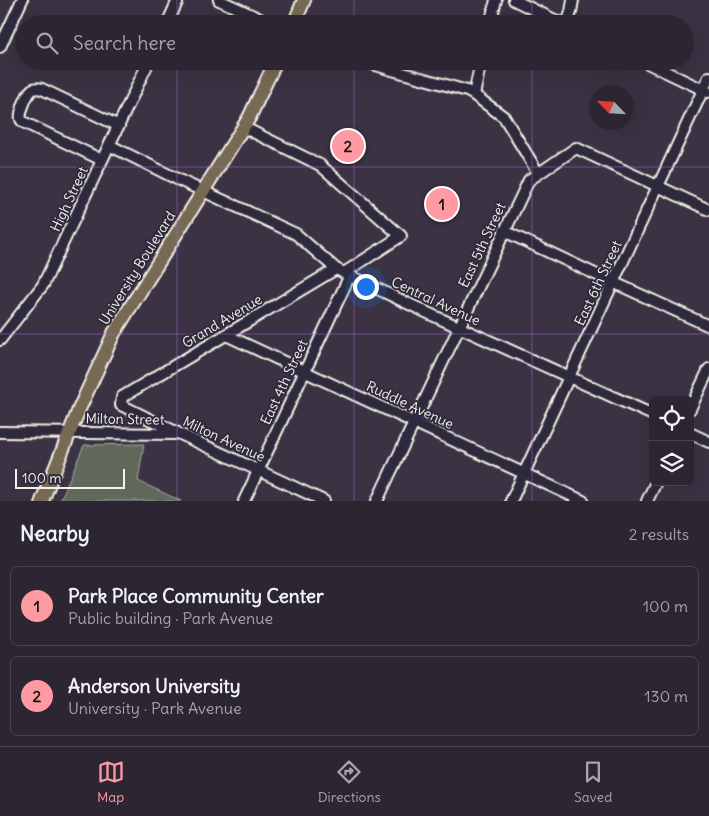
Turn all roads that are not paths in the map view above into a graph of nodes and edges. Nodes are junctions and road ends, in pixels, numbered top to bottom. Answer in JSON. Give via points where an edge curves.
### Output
{"nodes":[{"id":1,"x":22,"y":0,"type":"edge"},
{"id":2,"x":178,"y":0,"type":"edge"},
{"id":3,"x":219,"y":0,"type":"edge"},
{"id":4,"x":304,"y":0,"type":"edge"},
{"id":5,"x":496,"y":0,"type":"edge"},
{"id":6,"x":514,"y":0,"type":"edge"},
{"id":7,"x":573,"y":0,"type":"edge"},
{"id":8,"x":580,"y":0,"type":"edge"},
{"id":9,"x":571,"y":12,"type":"junction"},
{"id":10,"x":171,"y":15,"type":"edge"},
{"id":11,"x":252,"y":15,"type":"edge"},
{"id":12,"x":298,"y":15,"type":"edge"},
{"id":13,"x":492,"y":15,"type":"edge"},
{"id":14,"x":546,"y":15,"type":"edge"},
{"id":15,"x":570,"y":15,"type":"edge"},
{"id":16,"x":0,"y":47,"type":"edge"},
{"id":17,"x":145,"y":70,"type":"edge"},
{"id":18,"x":272,"y":70,"type":"edge"},
{"id":19,"x":392,"y":70,"type":"edge"},
{"id":20,"x":480,"y":70,"type":"edge"},
{"id":21,"x":663,"y":70,"type":"edge"},
{"id":22,"x":709,"y":77,"type":"edge"},
{"id":23,"x":706,"y":91,"type":"edge"},
{"id":24,"x":474,"y":95,"type":"junction"},
{"id":25,"x":119,"y":126,"type":"junction"},
{"id":26,"x":243,"y":127,"type":"junction"},
{"id":27,"x":109,"y":145,"type":"junction"},
{"id":28,"x":102,"y":160,"type":"junction"},
{"id":29,"x":538,"y":173,"type":"junction"},
{"id":30,"x":658,"y":186,"type":"junction"},
{"id":31,"x":203,"y":191,"type":"junction"},
{"id":32,"x":709,"y":210,"type":"edge"},
{"id":33,"x":504,"y":231,"type":"junction"},
{"id":34,"x":343,"y":272,"type":"junction"},
{"id":35,"x":613,"y":283,"type":"junction"},
{"id":36,"x":709,"y":326,"type":"edge"},
{"id":37,"x":459,"y":327,"type":"junction"},
{"id":38,"x":226,"y":335,"type":"junction"},
{"id":39,"x":0,"y":340,"type":"edge"},
{"id":40,"x":709,"y":369,"type":"edge"},
{"id":41,"x":305,"y":371,"type":"junction"},
{"id":42,"x":569,"y":377,"type":"junction"},
{"id":43,"x":122,"y":397,"type":"joint"},
{"id":44,"x":694,"y":401,"type":"edge"},
{"id":45,"x":649,"y":413,"type":"edge"},
{"id":46,"x":414,"y":422,"type":"junction"},
{"id":47,"x":0,"y":432,"type":"edge"},
{"id":48,"x":69,"y":433,"type":"junction"},
{"id":49,"x":180,"y":434,"type":"junction"},
{"id":50,"x":694,"y":435,"type":"edge"},
{"id":51,"x":709,"y":442,"type":"edge"},
{"id":52,"x":258,"y":470,"type":"junction"},
{"id":53,"x":524,"y":474,"type":"junction"},
{"id":54,"x":654,"y":486,"type":"edge"},
{"id":55,"x":42,"y":501,"type":"edge"},
{"id":56,"x":244,"y":501,"type":"edge"},
{"id":57,"x":324,"y":501,"type":"edge"},
{"id":58,"x":376,"y":501,"type":"edge"},
{"id":59,"x":511,"y":501,"type":"edge"},
{"id":60,"x":583,"y":501,"type":"edge"},
{"id":61,"x":648,"y":501,"type":"edge"}],
"edges":[{"from":1,"to":16,"type":"street"},
{"from":2,"to":10,"type":"street"},
{"from":3,"to":11,"type":"street"},
{"from":4,"to":12,"type":"main road"},
{"from":5,"to":13,"type":"street"},
{"from":6,"to":14,"type":"street"},
{"from":7,"to":9,"type":"street"},
{"from":8,"to":9,"type":"street"},
{"from":9,"to":15,"type":"street"},
{"from":17,"to":25,"type":"street","name":"High Street"},
{"from":18,"to":26,"type":"main road","name":"University Boulevard"},
{"from":19,"to":24,"type":"street"},
{"from":20,"to":24,"type":"street"},
{"from":21,"to":23,"type":"street"},
{"from":22,"to":23,"type":"street","name":"East 6th Street"},
{"from":23,"to":30,"type":"street","name":"East 6th Street"},
{"from":24,"to":29,"type":"street","via":[[504,118]]},
{"from":25,"to":27,"type":"street","name":"High Street"},
{"from":25,"to":28,"type":"street","via":[[42,89],[29,92],[21,111],[23,122]]},
{"from":26,"to":31,"type":"main road","name":"University Boulevard"},
{"from":26,"to":34,"type":"street","name":"Grand Avenue","via":[[320,165],[401,236]]},
{"from":27,"to":28,"type":"street","name":"High Street"},
{"from":27,"to":31,"type":"street","name":"Central Avenue"},
{"from":28,"to":39,"type":"street","name":"High Street","via":[[43,286]]},
{"from":29,"to":30,"type":"street","name":"East 5th Street","via":[[576,148]]},
{"from":29,"to":33,"type":"street","name":"East 5th Street","via":[[528,180]]},
{"from":30,"to":32,"type":"street"},
{"from":30,"to":35,"type":"street","name":"East 6th Street"},
{"from":31,"to":34,"type":"street","name":"Central Avenue","via":[[296,234]]},
{"from":31,"to":48,"type":"main road","name":"University Boulevard","via":[[114,333]]},
{"from":33,"to":35,"type":"street"},
{"from":33,"to":37,"type":"street","name":"East 5th Street"},
{"from":34,"to":37,"type":"street","name":"Central Avenue"},
{"from":34,"to":38,"type":"street","name":"Grand Avenue"},
{"from":34,"to":41,"type":"street","name":"East 4th Street"},
{"from":35,"to":36,"type":"street"},
{"from":35,"to":42,"type":"street","name":"East 6th Street"},
{"from":37,"to":42,"type":"street","name":"Central Avenue"},
{"from":37,"to":46,"type":"street","name":"East 5th Street"},
{"from":38,"to":41,"type":"street","name":"Ruddle Avenue"},
{"from":38,"to":43,"type":"street","name":"Grand Avenue"},
{"from":40,"to":44,"type":"street"},
{"from":41,"to":46,"type":"street","name":"Ruddle Avenue"},
{"from":41,"to":52,"type":"street","name":"East 4th Street"},
{"from":42,"to":45,"type":"street","name":"Central Avenue"},
{"from":42,"to":53,"type":"street","name":"East 6th Street"},
{"from":43,"to":49,"type":"street","name":"Milton Avenue","via":[[121,405]]},
{"from":46,"to":53,"type":"street","name":"Ruddle Avenue"},
{"from":46,"to":58,"type":"street","name":"East 5th Street"},
{"from":47,"to":48,"type":"street","name":"Milton Street"},
{"from":48,"to":49,"type":"street","name":"Milton Street"},
{"from":48,"to":55,"type":"main road","name":"University Boulevard"},
{"from":49,"to":52,"type":"street","name":"Milton Avenue"},
{"from":50,"to":51,"type":"street"},
{"from":52,"to":56,"type":"street","name":"East 4th Street"},
{"from":52,"to":57,"type":"street","name":"Milton Avenue"},
{"from":53,"to":59,"type":"street","name":"East 6th Street"},
{"from":53,"to":60,"type":"street","name":"Ruddle Avenue"},
{"from":54,"to":61,"type":"street"}]}
